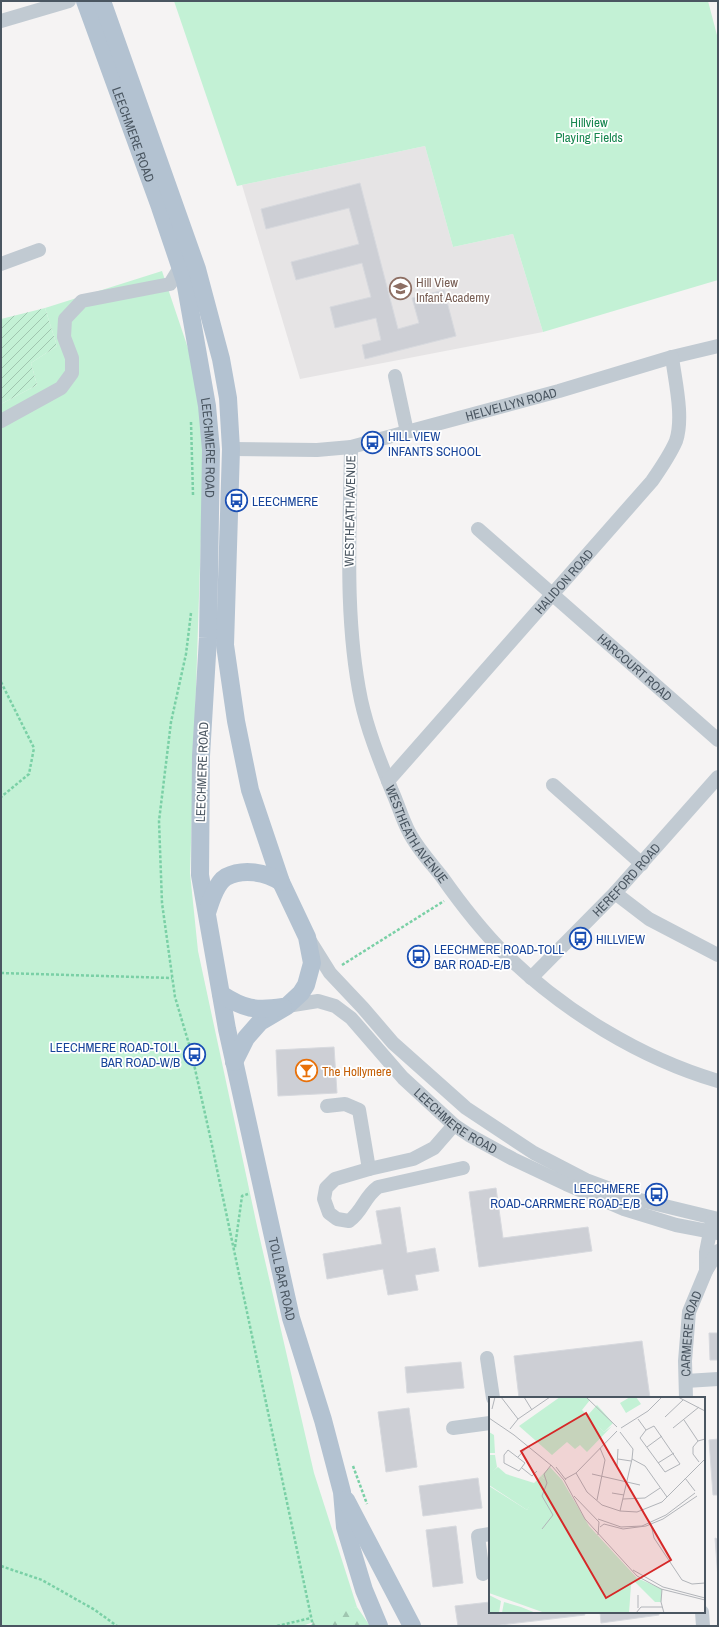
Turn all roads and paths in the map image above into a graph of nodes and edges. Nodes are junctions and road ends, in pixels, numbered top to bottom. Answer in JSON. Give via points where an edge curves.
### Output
{"nodes":[{"id":1,"x":69,"y":1,"type":"edge"},
{"id":2,"x":85,"y":1,"type":"edge"},
{"id":3,"x":102,"y":1,"type":"edge"},
{"id":4,"x":1,"y":21,"type":"edge"},
{"id":5,"x":39,"y":250,"type":"dead end"},
{"id":6,"x":1,"y":264,"type":"edge"},
{"id":7,"x":181,"y":266,"type":"junction"},
{"id":8,"x":718,"y":346,"type":"edge"},
{"id":9,"x":672,"y":357,"type":"junction"},
{"id":10,"x":395,"y":376,"type":"dead end"},
{"id":11,"x":191,"y":415,"type":"dead end"},
{"id":12,"x":1,"y":421,"type":"edge"},
{"id":13,"x":407,"y":432,"type":"junction"},
{"id":14,"x":351,"y":447,"type":"junction"},
{"id":15,"x":231,"y":449,"type":"junction"},
{"id":16,"x":211,"y":450,"type":"junction"},
{"id":17,"x":193,"y":502,"type":"dead end"},
{"id":18,"x":478,"y":529,"type":"dead end"},
{"id":19,"x":552,"y":594,"type":"junction"},
{"id":20,"x":192,"y":610,"type":"dead end"},
{"id":21,"x":1,"y":682,"type":"edge"},
{"id":22,"x":718,"y":740,"type":"edge"},
{"id":23,"x":718,"y":777,"type":"edge"},
{"id":24,"x":388,"y":781,"type":"junction"},
{"id":25,"x":553,"y":784,"type":"dead end"},
{"id":26,"x":1,"y":797,"type":"edge"},
{"id":27,"x":642,"y":864,"type":"junction"},
{"id":28,"x":281,"y":882,"type":"junction"},
{"id":29,"x":616,"y":893,"type":"junction"},
{"id":30,"x":454,"y":894,"type":"junction"},
{"id":31,"x":206,"y":914,"type":"junction"},
{"id":32,"x":307,"y":937,"type":"junction"},
{"id":33,"x":718,"y":955,"type":"edge"},
{"id":34,"x":1,"y":973,"type":"edge"},
{"id":35,"x":330,"y":973,"type":"junction"},
{"id":36,"x":172,"y":978,"type":"junction"},
{"id":37,"x":531,"y":978,"type":"junction"},
{"id":38,"x":220,"y":994,"type":"junction"},
{"id":39,"x":287,"y":1006,"type":"junction"},
{"id":40,"x":227,"y":1029,"type":"joint"},
{"id":41,"x":234,"y":1062,"type":"junction"},
{"id":42,"x":718,"y":1081,"type":"edge"},
{"id":43,"x":327,"y":1106,"type":"dead end"},
{"id":44,"x":454,"y":1125,"type":"junction"},
{"id":45,"x":463,"y":1168,"type":"dead end"},
{"id":46,"x":369,"y":1169,"type":"junction"},
{"id":47,"x":263,"y":1190,"type":"junction"},
{"id":48,"x":715,"y":1226,"type":"edge"},
{"id":49,"x":235,"y":1249,"type":"junction"},
{"id":50,"x":718,"y":1251,"type":"edge"},
{"id":51,"x":706,"y":1271,"type":"junction"},
{"id":52,"x":487,"y":1358,"type":"dead end"},
{"id":53,"x":718,"y":1379,"type":"edge"},
{"id":54,"x":686,"y":1381,"type":"junction"},
{"id":55,"x":493,"y":1397,"type":"edge"},
{"id":56,"x":686,"y":1397,"type":"edge"},
{"id":57,"x":489,"y":1423,"type":"edge"},
{"id":58,"x":453,"y":1428,"type":"dead end"},
{"id":59,"x":350,"y":1460,"type":"dead end"},
{"id":60,"x":342,"y":1492,"type":"junction"},
{"id":61,"x":370,"y":1510,"type":"dead end"},
{"id":62,"x":489,"y":1534,"type":"edge"},
{"id":63,"x":1,"y":1566,"type":"edge"},
{"id":64,"x":483,"y":1574,"type":"dead end"},
{"id":65,"x":702,"y":1613,"type":"edge"},
{"id":66,"x":311,"y":1618,"type":"junction"},
{"id":67,"x":117,"y":1626,"type":"edge"},
{"id":68,"x":277,"y":1626,"type":"edge"},
{"id":69,"x":313,"y":1626,"type":"edge"},
{"id":70,"x":379,"y":1626,"type":"edge"},
{"id":71,"x":412,"y":1626,"type":"edge"},
{"id":72,"x":703,"y":1626,"type":"edge"}],
"edges":[{"from":1,"to":4,"type":"street"},
{"from":2,"to":7,"type":"main road","name":"LEECHMERE ROAD"},
{"from":3,"to":15,"type":"main road","name":"LEECHMERE ROAD","via":[[197,269],[221,359],[228,403]]},
{"from":5,"to":6,"type":"street"},
{"from":7,"to":12,"type":"street","via":[[170,284],[82,301],[66,319],[64,337],[72,358],[72,373],[61,388]]},
{"from":7,"to":16,"type":"main road","name":"LEECHMERE ROAD","via":[[207,406]]},
{"from":8,"to":9,"type":"street","name":"HELVELLYN ROAD"},
{"from":9,"to":13,"type":"street","name":"HELVELLYN ROAD"},
{"from":9,"to":19,"type":"street","name":"HALIDON ROAD","via":[[679,417],[676,439],[667,459],[652,481]]},
{"from":10,"to":13,"type":"street"},
{"from":11,"to":17,"type":"path"},
{"from":13,"to":14,"type":"street","name":"HELVELLYN ROAD"},
{"from":14,"to":15,"type":"street","name":"HELVELLYN ROAD","via":[[317,450]]},
{"from":14,"to":24,"type":"street","name":"WESTHEATH AVENUE","via":[[350,614],[354,656],[361,700],[374,747]]},
{"from":15,"to":16,"type":"main road"},
{"from":15,"to":28,"type":"main road","name":"LEECHMERE ROAD","via":[[225,644],[236,721],[250,790]]},
{"from":16,"to":31,"type":"main road","name":"LEECHMERE ROAD","via":[[208,638],[200,764],[200,875]]},
{"from":18,"to":19,"type":"street","name":"HARCOURT ROAD"},
{"from":19,"to":22,"type":"street","name":"HARCOURT ROAD"},
{"from":19,"to":24,"type":"street","name":"HALIDON ROAD"},
{"from":20,"to":36,"type":"path","via":[[186,654],[171,722],[159,821],[162,903]]},
{"from":21,"to":26,"type":"path","via":[[34,748],[29,774]]},
{"from":23,"to":27,"type":"street","name":"HEREFORD ROAD"},
{"from":24,"to":30,"type":"street","name":"WESTHEATH AVENUE","via":[[410,833]]},
{"from":25,"to":27,"type":"street"},
{"from":27,"to":29,"type":"street","name":"HEREFORD ROAD"},
{"from":28,"to":31,"type":"main road","via":[[271,876],[247,872],[225,878],[215,890]]},
{"from":28,"to":32,"type":"main road","name":"LEECHMERE ROAD"},
{"from":29,"to":33,"type":"street","via":[[649,919]]},
{"from":29,"to":37,"type":"street","name":"HEREFORD ROAD"},
{"from":30,"to":35,"type":"path"},
{"from":30,"to":37,"type":"street","name":"WESTHEATH AVENUE","via":[[494,942]]},
{"from":31,"to":38,"type":"main road","name":"LEECHMERE ROAD"},
{"from":32,"to":35,"type":"street","name":"LEECHMERE ROAD"},
{"from":32,"to":39,"type":"main road","via":[[312,964],[306,985]]},
{"from":34,"to":36,"type":"path"},
{"from":35,"to":48,"type":"street","name":"LEECHMERE ROAD","via":[[393,1043],[426,1074],[466,1108],[534,1153],[586,1180]]},
{"from":36,"to":49,"type":"path"},
{"from":37,"to":42,"type":"street","name":"WESTHEATH AVENUE","via":[[592,1022],[628,1044]]},
{"from":38,"to":39,"type":"main road","name":"LEECHMERE ROAD","via":[[246,1008]]},
{"from":38,"to":40,"type":"main road","name":"LEECHMERE ROAD"},
{"from":39,"to":41,"type":"main road","via":[[260,1022],[246,1038]]},
{"from":39,"to":44,"type":"street","name":"LEECHMERE ROAD","via":[[318,1001],[335,1006],[351,1018],[403,1078]]},
{"from":40,"to":41,"type":"main road","name":"TOLL BAR ROAD"},
{"from":41,"to":47,"type":"main road","name":"TOLL BAR ROAD"},
{"from":43,"to":46,"type":"street","via":[[346,1104],[359,1110]]},
{"from":44,"to":46,"type":"street","via":[[434,1148],[414,1159]]},
{"from":44,"to":48,"type":"street","name":"LEECHMERE ROAD","via":[[507,1155],[624,1209],[676,1225]]},
{"from":45,"to":46,"type":"street","via":[[378,1187],[370,1193],[357,1215],[349,1221],[336,1219],[329,1213],[324,1199],[326,1188],[335,1179]]},
{"from":47,"to":49,"type":"path","via":[[242,1196]]},
{"from":47,"to":60,"type":"main road","name":"TOLL BAR ROAD","via":[[291,1318],[323,1420]]},
{"from":48,"to":51,"type":"street","name":"CARMERE ROAD","via":[[706,1257]]},
{"from":49,"to":66,"type":"path"},
{"from":50,"to":51,"type":"street","name":"CARMERE ROAD"},
{"from":51,"to":54,"type":"street","name":"CARMERE ROAD","via":[[689,1312]]},
{"from":52,"to":55,"type":"street"},
{"from":53,"to":54,"type":"street"},
{"from":54,"to":56,"type":"street","name":"CARMERE ROAD"},
{"from":57,"to":58,"type":"street"},
{"from":59,"to":61,"type":"path"},
{"from":60,"to":70,"type":"main road","name":"TOLL BAR ROAD","via":[[345,1527],[364,1590]]},
{"from":60,"to":71,"type":"main road","name":"TOLL BAR ROAD"},
{"from":62,"to":64,"type":"street","via":[[478,1536]]},
{"from":63,"to":67,"type":"path","via":[[42,1580],[95,1610]]},
{"from":65,"to":72,"type":"street"},
{"from":66,"to":68,"type":"path"},
{"from":66,"to":69,"type":"path"}]}
